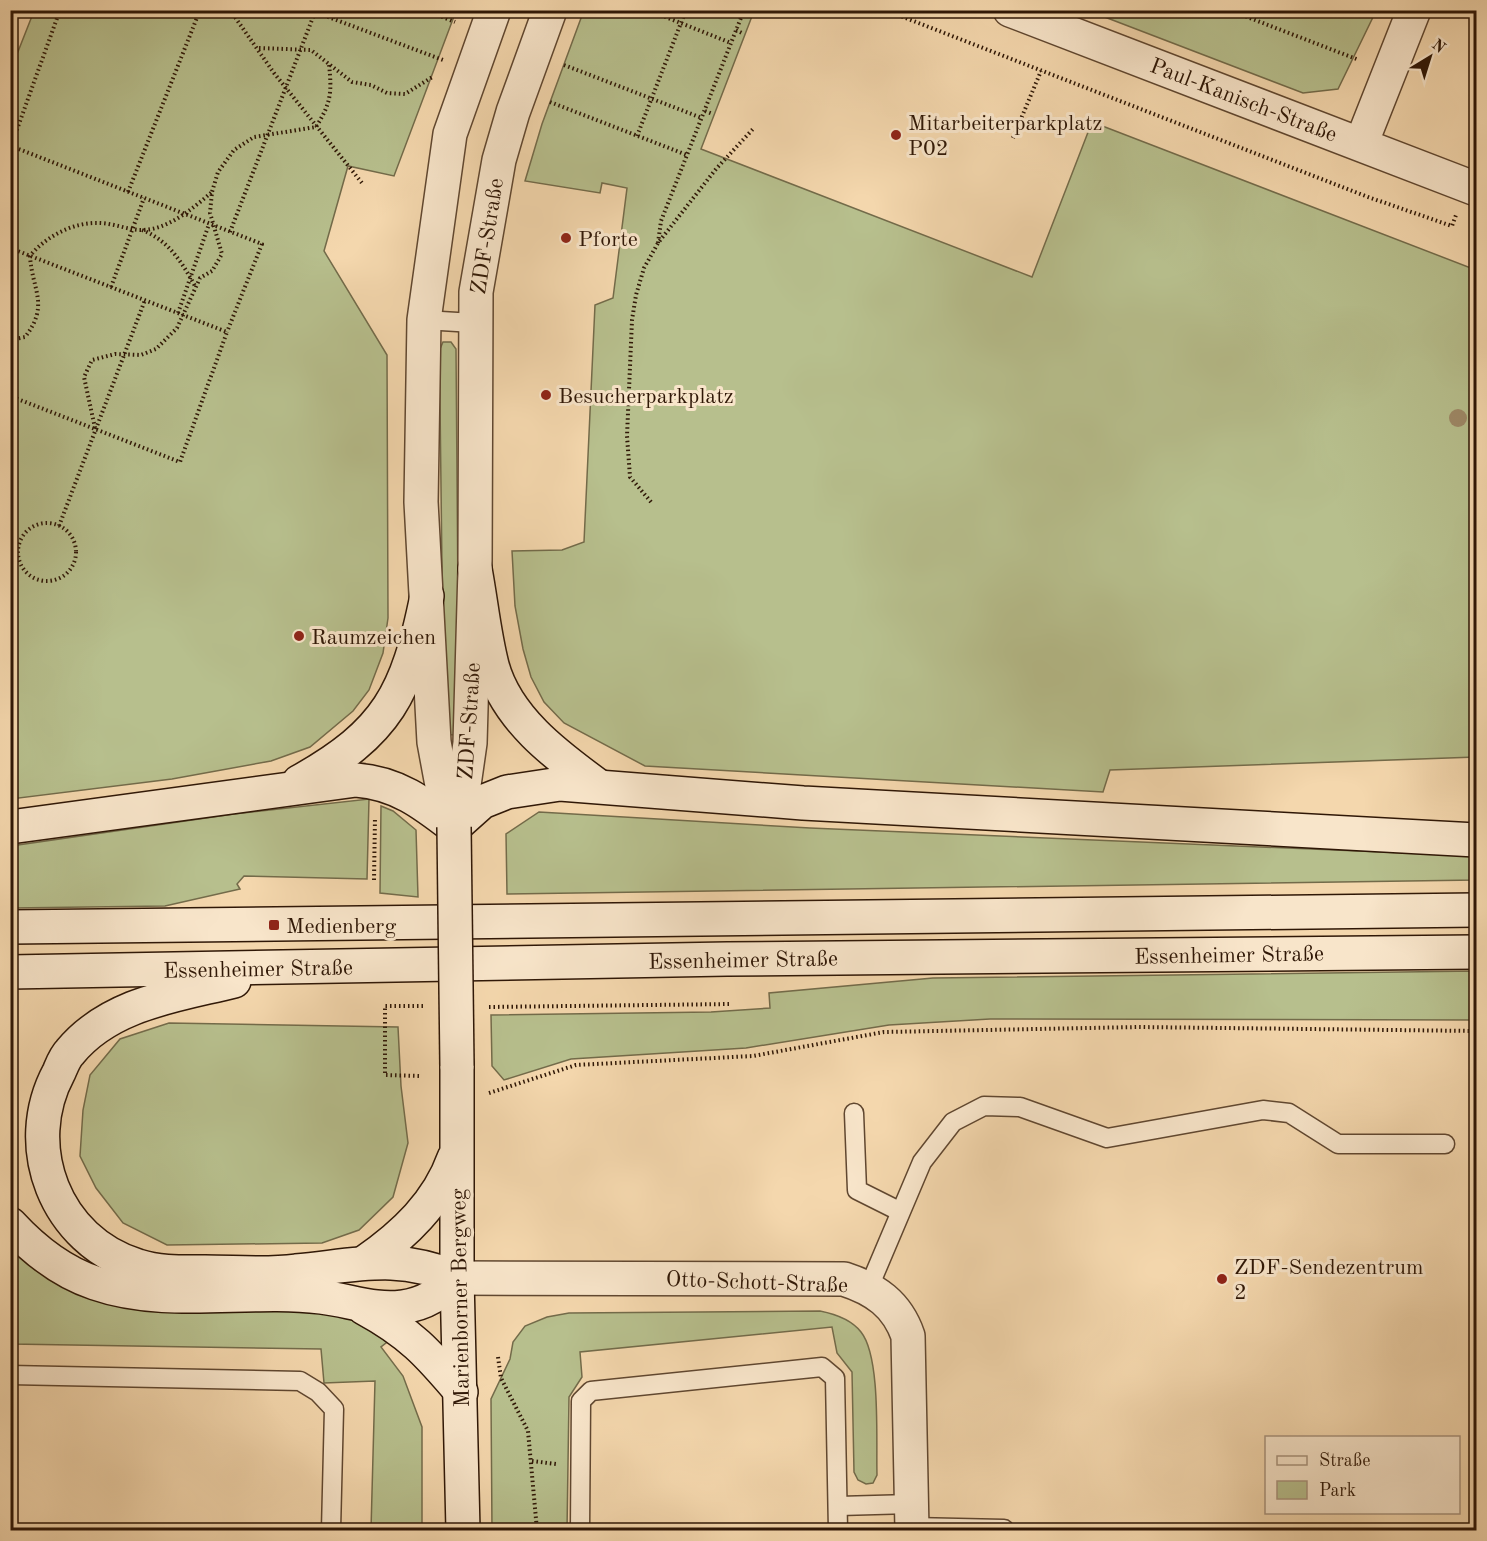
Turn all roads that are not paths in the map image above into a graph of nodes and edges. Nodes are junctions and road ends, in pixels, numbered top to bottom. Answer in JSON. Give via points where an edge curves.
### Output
{"nodes":[{"id":1,"x":494,"y":10,"type":"edge"},
{"id":2,"x":550,"y":10,"type":"edge"},
{"id":3,"x":1010,"y":10,"type":"edge"},
{"id":4,"x":1414,"y":10,"type":"edge"},
{"id":5,"x":1361,"y":144,"type":"junction"},
{"id":6,"x":1472,"y":187,"type":"edge"},
{"id":7,"x":424,"y":320,"type":"junction"},
{"id":8,"x":474,"y":323,"type":"junction"},
{"id":9,"x":475,"y":569,"type":"junction"},
{"id":10,"x":427,"y":596,"type":"junction"},
{"id":11,"x":597,"y":786,"type":"junction"},
{"id":12,"x":287,"y":789,"type":"junction"},
{"id":13,"x":10,"y":827,"type":"edge"},
{"id":14,"x":454,"y":827,"type":"junction"},
{"id":15,"x":1476,"y":840,"type":"edge"},
{"id":16,"x":1476,"y":910,"type":"edge"},
{"id":17,"x":10,"y":927,"type":"edge"},
{"id":18,"x":1476,"y":952,"type":"edge"},
{"id":19,"x":288,"y":967,"type":"junction"},
{"id":20,"x":10,"y":972,"type":"edge"},
{"id":21,"x":854,"y":1113,"type":"dead end"},
{"id":22,"x":1445,"y":1144,"type":"dead end"},
{"id":23,"x":457,"y":1150,"type":"junction"},
{"id":24,"x":899,"y":1211,"type":"junction"},
{"id":25,"x":10,"y":1224,"type":"edge"},
{"id":26,"x":365,"y":1262,"type":"junction"},
{"id":27,"x":457,"y":1278,"type":"junction"},
{"id":28,"x":869,"y":1287,"type":"junction"},
{"id":29,"x":358,"y":1304,"type":"junction"},
{"id":30,"x":10,"y":1375,"type":"edge"},
{"id":31,"x":461,"y":1392,"type":"junction"},
{"id":32,"x":839,"y":1506,"type":"junction"},
{"id":33,"x":912,"y":1521,"type":"edge"},
{"id":34,"x":1004,"y":1529,"type":"dead end"},
{"id":35,"x":331,"y":1530,"type":"edge"},
{"id":36,"x":463,"y":1530,"type":"edge"},
{"id":37,"x":580,"y":1530,"type":"edge"},
{"id":38,"x":838,"y":1530,"type":"edge"}],
"edges":[{"from":1,"to":7,"type":"main road","name":"ZDF-Straße","via":[[450,134]]},
{"from":2,"to":8,"type":"main road","name":"ZDF-Straße","via":[[499,160]]},
{"from":3,"to":5,"type":"main road","name":"Paul-Kanisch-Straße"},
{"from":4,"to":5,"type":"main road"},
{"from":5,"to":6,"type":"main road","name":"Paul-Kanisch-Straße"},
{"from":7,"to":8,"type":"lane"},
{"from":7,"to":10,"type":"main road","name":"ZDF-Straße","via":[[421,502]]},
{"from":8,"to":9,"type":"main road","name":"ZDF-Straße"},
{"from":9,"to":11,"type":"main road","via":[[493,667],[509,700],[535,735]]},
{"from":9,"to":14,"type":"main road","name":"ZDF-Straße","via":[[470,743]]},
{"from":10,"to":12,"type":"main road","via":[[411,666],[391,705],[354,746]]},
{"from":10,"to":14,"type":"main road","name":"ZDF-Straße","via":[[436,759]]},
{"from":11,"to":14,"type":"main road","via":[[540,785],[507,792],[482,802]]},
{"from":11,"to":15,"type":"main road","via":[[803,803]]},
{"from":12,"to":13,"type":"main road"},
{"from":12,"to":14,"type":"main road","via":[[356,780],[374,782],[407,793]]},
{"from":14,"to":23,"type":"main road","name":"Marienborner Bergweg","bridge":true},
{"from":16,"to":17,"type":"main road","name":"Essenheimer Straße"},
{"from":18,"to":19,"type":"main road","name":"Essenheimer Straße"},
{"from":19,"to":20,"type":"main road","name":"Essenheimer Straße"},
{"from":19,"to":26,"type":"main road","via":[[154,1000],[95,1030],[70,1052],[51,1087],[41,1146],[47,1176],[61,1207],[82,1234],[108,1254],[138,1266],[175,1272],[294,1272]]},
{"from":21,"to":24,"type":"lane","via":[[857,1190]]},
{"from":22,"to":24,"type":"lane","via":[[1338,1144],[1289,1113],[1263,1110],[1107,1138],[1020,1107],[984,1106],[953,1122],[922,1162]]},
{"from":23,"to":26,"type":"main road","via":[[447,1176],[426,1208]]},
{"from":23,"to":27,"type":"main road","name":"Marienborner Bergweg"},
{"from":24,"to":28,"type":"lane"},
{"from":25,"to":29,"type":"main road","via":[[62,1268],[95,1283],[136,1294],[320,1297]]},
{"from":26,"to":27,"type":"main road","via":[[420,1264]]},
{"from":27,"to":28,"type":"main road","name":"Otto-Schott-Straße","via":[[844,1279]]},
{"from":27,"to":29,"type":"main road","via":[[422,1303],[400,1307]]},
{"from":27,"to":31,"type":"main road","name":"Marienborner Bergweg"},
{"from":28,"to":33,"type":"main road","name":"Otto-Schott-Straße","via":[[891,1305],[908,1336]]},
{"from":29,"to":31,"type":"main road","via":[[398,1326]]},
{"from":30,"to":35,"type":"lane","via":[[300,1381],[334,1409]]},
{"from":31,"to":36,"type":"main road","name":"Marienborner Bergweg"},
{"from":32,"to":33,"type":"lane"},
{"from":32,"to":37,"type":"lane","via":[[835,1378],[822,1367],[591,1391],[581,1401]]},
{"from":32,"to":38,"type":"lane"},
{"from":33,"to":34,"type":"lane"}]}
